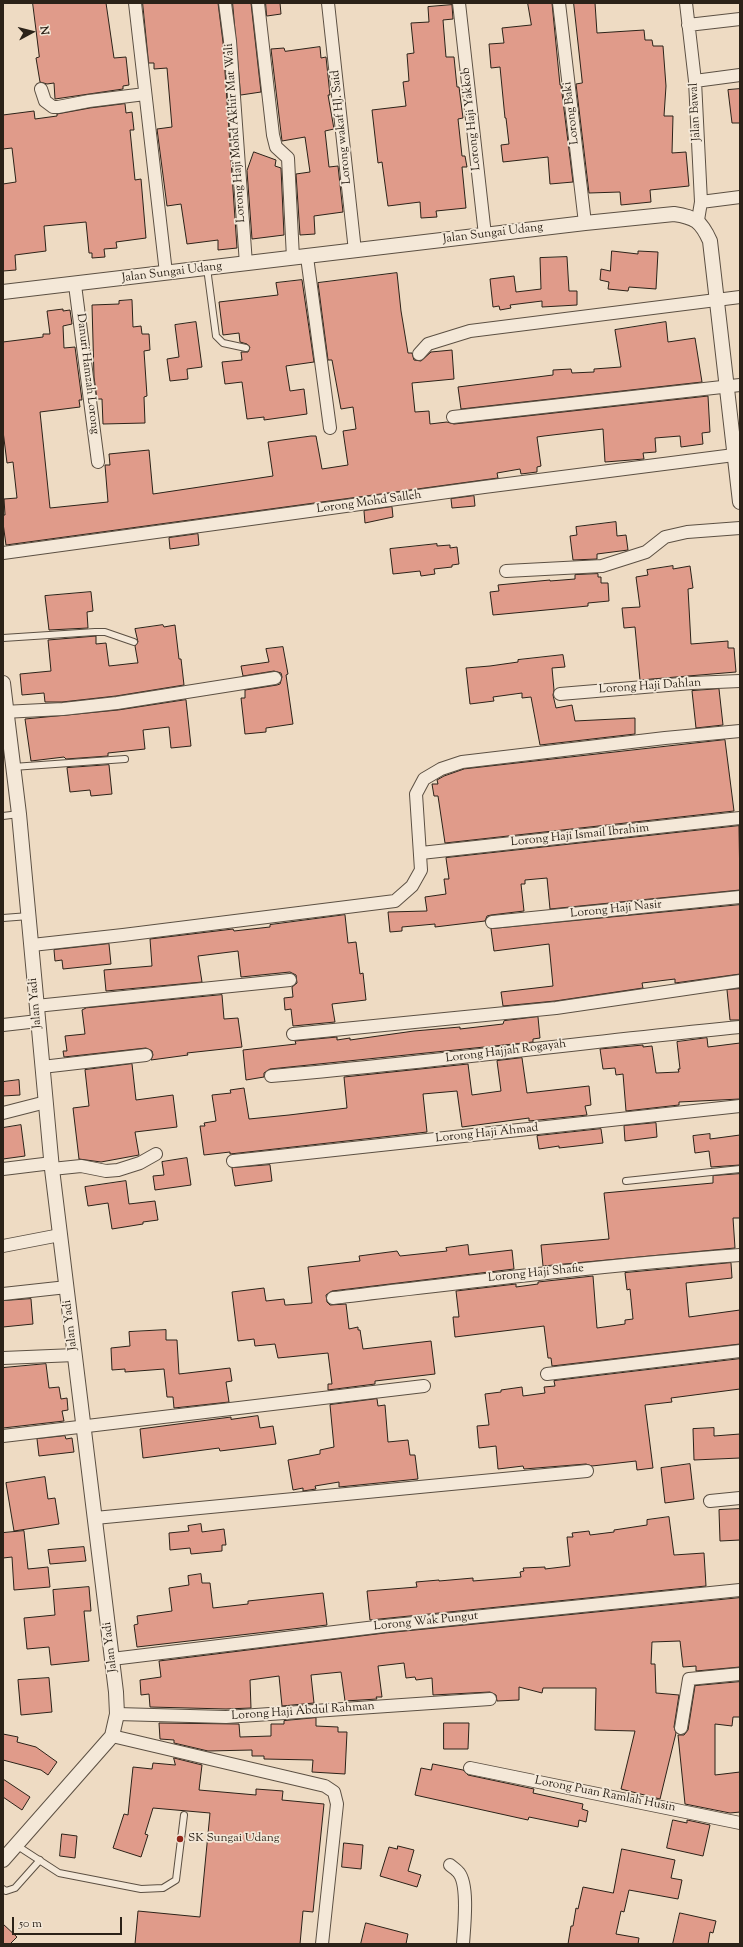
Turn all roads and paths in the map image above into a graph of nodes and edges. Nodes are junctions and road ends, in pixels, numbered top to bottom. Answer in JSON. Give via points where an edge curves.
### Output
{"nodes":[{"id":1,"x":135,"y":3,"type":"edge"},
{"id":2,"x":225,"y":3,"type":"edge"},
{"id":3,"x":258,"y":3,"type":"edge"},
{"id":4,"x":328,"y":3,"type":"edge"},
{"id":5,"x":459,"y":3,"type":"edge"},
{"id":6,"x":559,"y":3,"type":"edge"},
{"id":7,"x":686,"y":3,"type":"edge"},
{"id":8,"x":740,"y":19,"type":"edge"},
{"id":9,"x":688,"y":25,"type":"junction"},
{"id":10,"x":740,"y":75,"type":"edge"},
{"id":11,"x":695,"y":80,"type":"junction"},
{"id":12,"x":41,"y":89,"type":"dead end"},
{"id":13,"x":146,"y":94,"type":"junction"},
{"id":14,"x":740,"y":197,"type":"edge"},
{"id":15,"x":701,"y":202,"type":"junction"},
{"id":16,"x":698,"y":220,"type":"junction"},
{"id":17,"x":585,"y":223,"type":"junction"},
{"id":18,"x":485,"y":235,"type":"junction"},
{"id":19,"x":355,"y":251,"type":"junction"},
{"id":20,"x":307,"y":257,"type":"junction"},
{"id":21,"x":293,"y":258,"type":"junction"},
{"id":22,"x":246,"y":264,"type":"junction"},
{"id":23,"x":207,"y":268,"type":"junction"},
{"id":24,"x":166,"y":273,"type":"junction"},
{"id":25,"x":75,"y":285,"type":"junction"},
{"id":26,"x":3,"y":292,"type":"edge"},
{"id":27,"x":740,"y":297,"type":"edge"},
{"id":28,"x":717,"y":301,"type":"junction"},
{"id":29,"x":246,"y":348,"type":"dead end"},
{"id":30,"x":419,"y":354,"type":"dead end"},
{"id":31,"x":733,"y":386,"type":"edge"},
{"id":32,"x":453,"y":417,"type":"dead end"},
{"id":33,"x":330,"y":428,"type":"dead end"},
{"id":34,"x":734,"y":455,"type":"junction"},
{"id":35,"x":98,"y":462,"type":"dead end"},
{"id":36,"x":740,"y":502,"type":"edge"},
{"id":37,"x":740,"y":528,"type":"edge"},
{"id":38,"x":3,"y":553,"type":"edge"},
{"id":39,"x":506,"y":571,"type":"dead end"},
{"id":40,"x":3,"y":638,"type":"edge"},
{"id":41,"x":134,"y":642,"type":"dead end"},
{"id":42,"x":275,"y":678,"type":"dead end"},
{"id":43,"x":740,"y":681,"type":"edge"},
{"id":44,"x":3,"y":683,"type":"edge"},
{"id":45,"x":560,"y":694,"type":"dead end"},
{"id":46,"x":5,"y":712,"type":"edge"},
{"id":47,"x":740,"y":731,"type":"edge"},
{"id":48,"x":7,"y":750,"type":"edge"},
{"id":49,"x":125,"y":759,"type":"dead end"},
{"id":50,"x":13,"y":767,"type":"junction"},
{"id":51,"x":18,"y":814,"type":"junction"},
{"id":52,"x":3,"y":816,"type":"edge"},
{"id":53,"x":740,"y":818,"type":"edge"},
{"id":54,"x":421,"y":854,"type":"junction"},
{"id":55,"x":740,"y":897,"type":"edge"},
{"id":56,"x":28,"y":916,"type":"junction"},
{"id":57,"x":3,"y":918,"type":"edge"},
{"id":58,"x":492,"y":922,"type":"dead end"},
{"id":59,"x":32,"y":944,"type":"junction"},
{"id":60,"x":290,"y":980,"type":"dead end"},
{"id":61,"x":740,"y":981,"type":"edge"},
{"id":62,"x":36,"y":1006,"type":"junction"},
{"id":63,"x":38,"y":1021,"type":"junction"},
{"id":64,"x":3,"y":1025,"type":"edge"},
{"id":65,"x":740,"y":1027,"type":"edge"},
{"id":66,"x":293,"y":1034,"type":"dead end"},
{"id":67,"x":146,"y":1055,"type":"dead end"},
{"id":68,"x":42,"y":1067,"type":"junction"},
{"id":69,"x":272,"y":1076,"type":"dead end"},
{"id":70,"x":46,"y":1102,"type":"junction"},
{"id":71,"x":740,"y":1106,"type":"edge"},
{"id":72,"x":3,"y":1113,"type":"edge"},
{"id":73,"x":156,"y":1154,"type":"dead end"},
{"id":74,"x":234,"y":1162,"type":"dead end"},
{"id":75,"x":52,"y":1166,"type":"junction"},
{"id":76,"x":3,"y":1169,"type":"edge"},
{"id":77,"x":740,"y":1169,"type":"edge"},
{"id":78,"x":626,"y":1181,"type":"dead end"},
{"id":79,"x":60,"y":1235,"type":"junction"},
{"id":80,"x":3,"y":1246,"type":"edge"},
{"id":81,"x":740,"y":1255,"type":"edge"},
{"id":82,"x":67,"y":1287,"type":"junction"},
{"id":83,"x":3,"y":1294,"type":"edge"},
{"id":84,"x":333,"y":1298,"type":"dead end"},
{"id":85,"x":740,"y":1351,"type":"edge"},
{"id":86,"x":75,"y":1355,"type":"junction"},
{"id":87,"x":3,"y":1358,"type":"edge"},
{"id":88,"x":547,"y":1374,"type":"dead end"},
{"id":89,"x":424,"y":1386,"type":"dead end"},
{"id":90,"x":84,"y":1427,"type":"junction"},
{"id":91,"x":3,"y":1436,"type":"edge"},
{"id":92,"x":587,"y":1471,"type":"dead end"},
{"id":93,"x":740,"y":1498,"type":"edge"},
{"id":94,"x":710,"y":1501,"type":"dead end"},
{"id":95,"x":95,"y":1518,"type":"junction"},
{"id":96,"x":740,"y":1590,"type":"edge"},
{"id":97,"x":112,"y":1659,"type":"junction"},
{"id":98,"x":740,"y":1674,"type":"edge"},
{"id":99,"x":490,"y":1699,"type":"dead end"},
{"id":100,"x":117,"y":1714,"type":"junction"},
{"id":101,"x":681,"y":1728,"type":"dead end"},
{"id":102,"x":112,"y":1736,"type":"junction"},
{"id":103,"x":470,"y":1768,"type":"dead end"},
{"id":104,"x":184,"y":1815,"type":"dead end"},
{"id":105,"x":740,"y":1823,"type":"edge"},
{"id":106,"x":16,"y":1845,"type":"junction"},
{"id":107,"x":3,"y":1860,"type":"edge"},
{"id":108,"x":40,"y":1860,"type":"junction"},
{"id":109,"x":450,"y":1865,"type":"dead end"},
{"id":110,"x":3,"y":1889,"type":"edge"},
{"id":111,"x":322,"y":1944,"type":"edge"},
{"id":112,"x":463,"y":1944,"type":"edge"}],
"edges":[{"from":1,"to":13,"type":"street"},
{"from":2,"to":22,"type":"street","name":"Lorong Haji Mohd Akhir Mat Wali"},
{"from":3,"to":21,"type":"street","via":[[273,135],[276,146],[288,158]]},
{"from":4,"to":19,"type":"street","name":"Lorong wakaf HJ. Said"},
{"from":5,"to":18,"type":"street","name":"Lorong Haji Yakkob"},
{"from":6,"to":17,"type":"street","name":"Lorong Baki"},
{"from":7,"to":9,"type":"street","name":"Jalan Bawal"},
{"from":8,"to":9,"type":"street"},
{"from":9,"to":11,"type":"street","name":"Jalan Bawal"},
{"from":10,"to":11,"type":"street"},
{"from":11,"to":15,"type":"street","name":"Jalan Bawal"},
{"from":12,"to":13,"type":"street","via":[[45,101],[53,107]]},
{"from":13,"to":24,"type":"street"},
{"from":14,"to":15,"type":"street"},
{"from":15,"to":16,"type":"street","name":"Jalan Bawal"},
{"from":16,"to":17,"type":"street","name":"Jalan Sungai Udang","via":[[674,214]]},
{"from":16,"to":28,"type":"street","via":[[710,241]]},
{"from":17,"to":18,"type":"street","name":"Jalan Sungai Udang"},
{"from":18,"to":19,"type":"street","name":"Jalan Sungai Udang"},
{"from":19,"to":20,"type":"street","name":"Jalan Sungai Udang"},
{"from":20,"to":21,"type":"street","name":"Jalan Sungai Udang"},
{"from":20,"to":33,"type":"street"},
{"from":21,"to":22,"type":"street","name":"Jalan Sungai Udang"},
{"from":22,"to":23,"type":"street","name":"Jalan Sungai Udang"},
{"from":23,"to":24,"type":"street","name":"Jalan Sungai Udang"},
{"from":23,"to":29,"type":"lane","via":[[216,336],[222,343]]},
{"from":24,"to":25,"type":"street","name":"Jalan Sungai Udang"},
{"from":25,"to":26,"type":"street","name":"Jalan Sungai Udang"},
{"from":25,"to":35,"type":"street","name":"Danuri Hamzah Lorong"},
{"from":27,"to":28,"type":"street"},
{"from":28,"to":30,"type":"street","via":[[470,330],[428,344]]},
{"from":28,"to":31,"type":"street"},
{"from":31,"to":32,"type":"street"},
{"from":31,"to":34,"type":"street"},
{"from":34,"to":36,"type":"street"},
{"from":34,"to":38,"type":"street","name":"Lorong Mohd Salleh"},
{"from":37,"to":39,"type":"street","via":[[687,532],[665,537],[646,552],[602,566]]},
{"from":40,"to":41,"type":"lane","via":[[105,632]]},
{"from":42,"to":46,"type":"street","via":[[117,703]]},
{"from":43,"to":45,"type":"street","name":"Lorong Haji Dahlan"},
{"from":44,"to":46,"type":"street","name":"Jalan Yadi"},
{"from":46,"to":48,"type":"street","name":"Jalan Yadi"},
{"from":47,"to":54,"type":"street","via":[[470,761],[441,769],[424,779],[416,794]]},
{"from":48,"to":50,"type":"street","name":"Jalan Yadi"},
{"from":49,"to":50,"type":"lane"},
{"from":50,"to":51,"type":"street","name":"Jalan Yadi"},
{"from":51,"to":52,"type":"lane"},
{"from":51,"to":56,"type":"street","name":"Jalan Yadi"},
{"from":53,"to":54,"type":"street","name":"Lorong Haji Ismail Ibrahim"},
{"from":54,"to":59,"type":"street","via":[[421,870],[412,886],[395,901]]},
{"from":55,"to":58,"type":"street","name":"Lorong Haji Nasir"},
{"from":56,"to":57,"type":"lane"},
{"from":56,"to":59,"type":"street","name":"Jalan Yadi"},
{"from":59,"to":62,"type":"street","name":"Jalan Yadi"},
{"from":60,"to":62,"type":"street"},
{"from":61,"to":66,"type":"street","via":[[556,1008]]},
{"from":62,"to":63,"type":"street","name":"Jalan Yadi"},
{"from":63,"to":64,"type":"street"},
{"from":63,"to":68,"type":"street","name":"Jalan Yadi"},
{"from":65,"to":69,"type":"street","name":"Lorong Hajjah Rogayah"},
{"from":67,"to":68,"type":"street"},
{"from":68,"to":70,"type":"street","name":"Jalan Yadi"},
{"from":70,"to":72,"type":"street"},
{"from":70,"to":75,"type":"street","name":"Jalan Yadi"},
{"from":71,"to":74,"type":"street","name":"Lorong Haji Ahmad"},
{"from":73,"to":75,"type":"street","via":[[140,1163],[118,1170]]},
{"from":75,"to":76,"type":"street"},
{"from":75,"to":79,"type":"street","name":"Jalan Yadi"},
{"from":77,"to":78,"type":"lane"},
{"from":79,"to":80,"type":"street"},
{"from":79,"to":82,"type":"street","name":"Jalan Yadi"},
{"from":81,"to":84,"type":"street","name":"Lorong Haji Shafie","via":[[527,1275]]},
{"from":82,"to":83,"type":"street"},
{"from":82,"to":86,"type":"street","name":"Jalan Yadi"},
{"from":85,"to":88,"type":"street"},
{"from":86,"to":87,"type":"street"},
{"from":86,"to":90,"type":"street","name":"Jalan Yadi"},
{"from":89,"to":90,"type":"street"},
{"from":90,"to":91,"type":"street"},
{"from":90,"to":95,"type":"street","name":"Jalan Yadi"},
{"from":92,"to":95,"type":"street"},
{"from":93,"to":94,"type":"street"},
{"from":95,"to":97,"type":"street","name":"Jalan Yadi"},
{"from":96,"to":97,"type":"street","name":"Lorong Wak Pungut","via":[[392,1626]]},
{"from":97,"to":100,"type":"street","name":"Jalan Yadi"},
{"from":98,"to":101,"type":"street","via":[[688,1679]]},
{"from":99,"to":100,"type":"street","name":"Lorong Haji Abdul Rahman","via":[[226,1717]]},
{"from":100,"to":102,"type":"street","name":"Jalan Yadi"},
{"from":102,"to":106,"type":"street","name":"Jalan Yadi"},
{"from":102,"to":111,"type":"street","via":[[325,1786],[334,1792],[337,1804]]},
{"from":103,"to":105,"type":"street","name":"Lorong Puan Ramlah Husin"},
{"from":104,"to":108,"type":"lane","via":[[176,1880],[163,1888],[141,1889],[59,1872]]},
{"from":106,"to":107,"type":"street","name":"Jalan Yadi"},
{"from":106,"to":108,"type":"lane"},
{"from":108,"to":110,"type":"lane","via":[[15,1888],[6,1891]]},
{"from":109,"to":112,"type":"street","via":[[459,1873],[462,1880],[465,1921]]}]}
